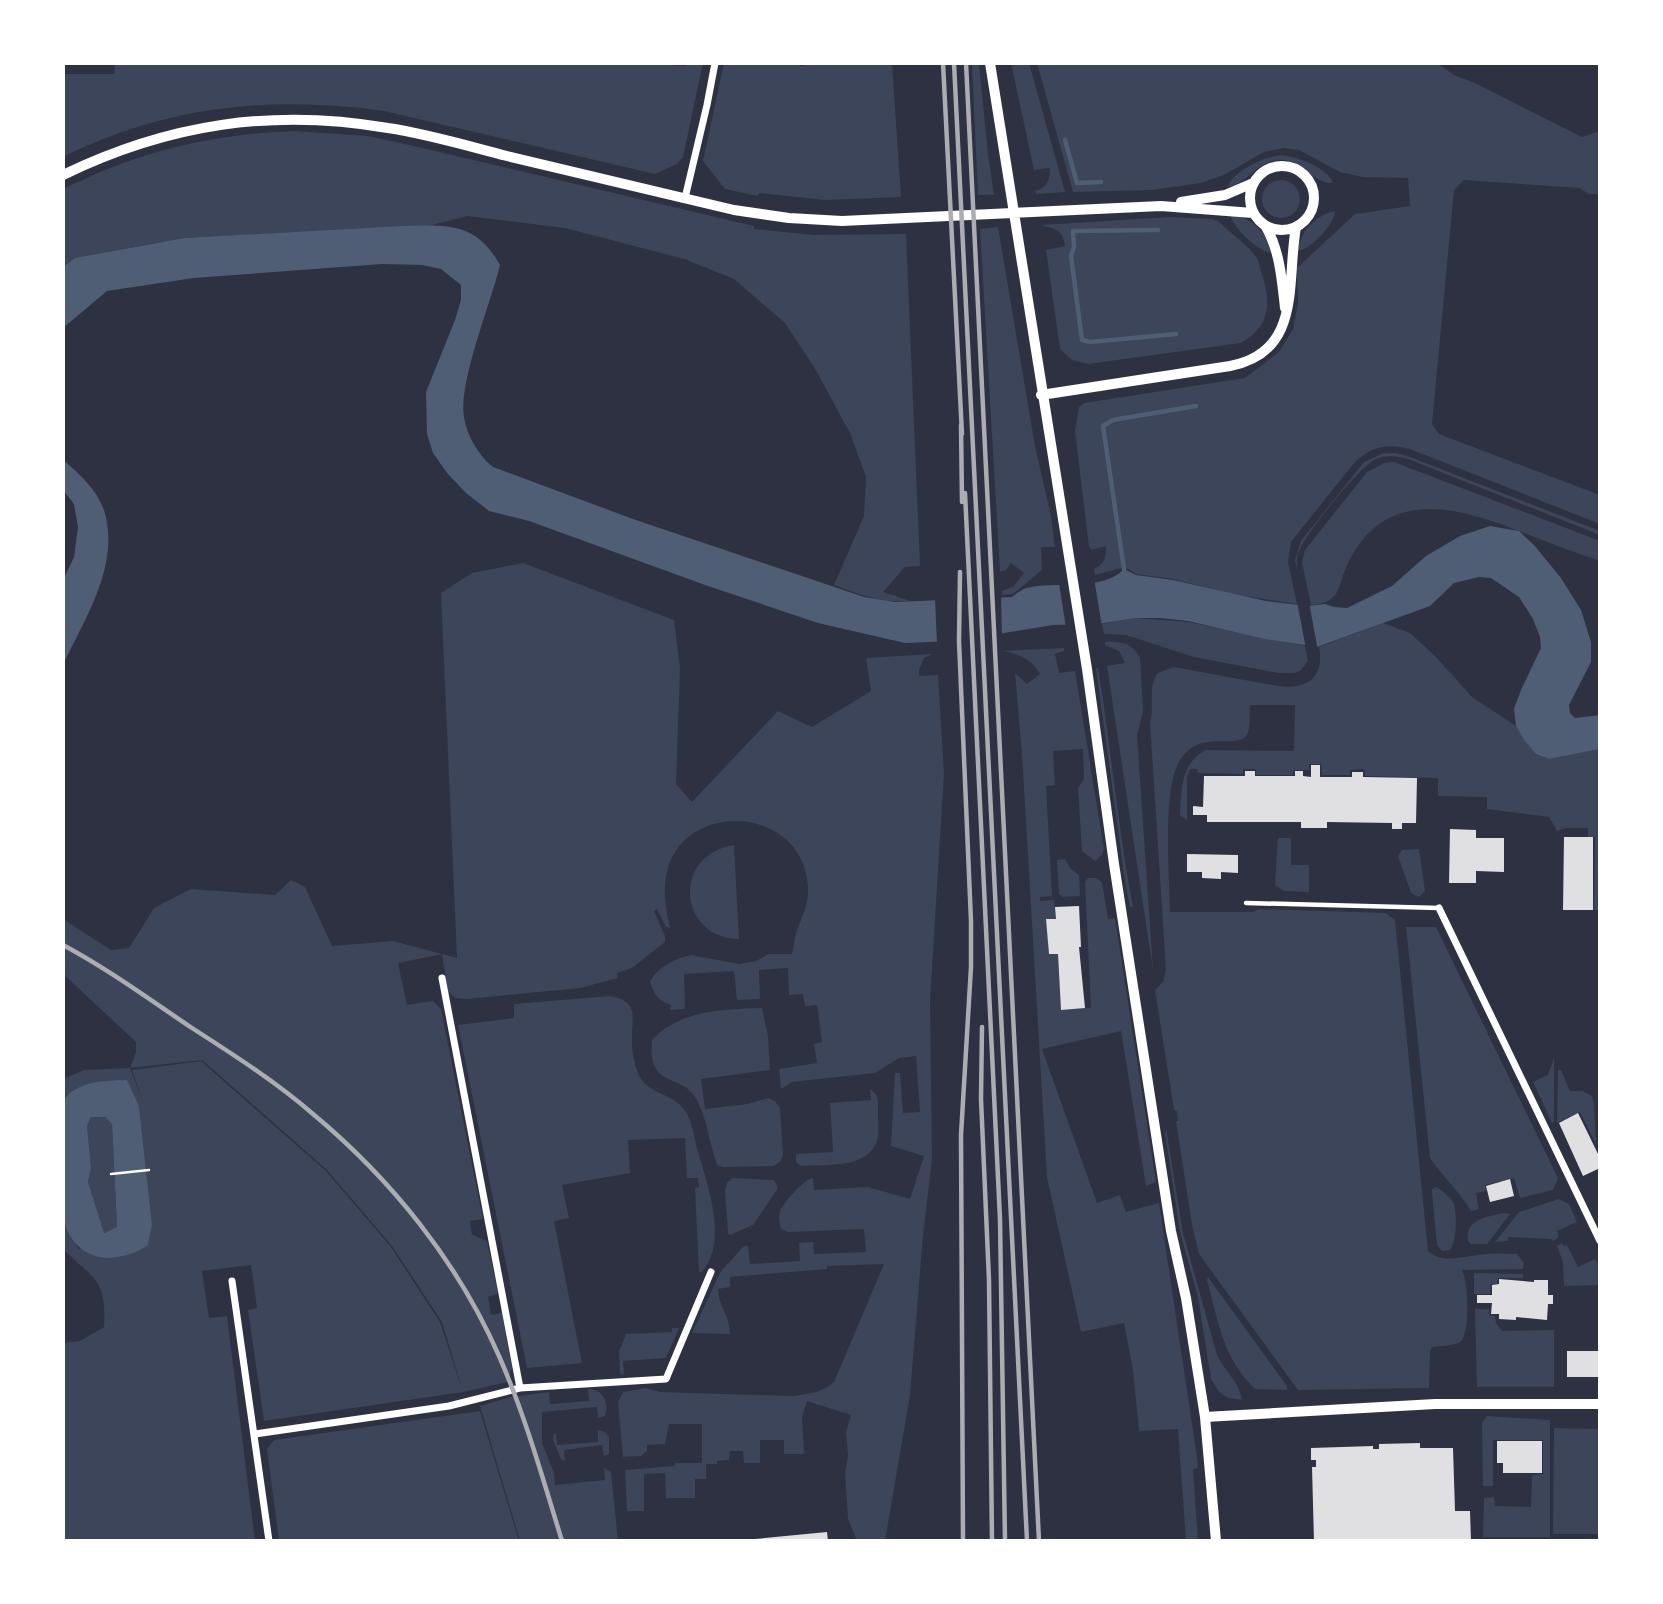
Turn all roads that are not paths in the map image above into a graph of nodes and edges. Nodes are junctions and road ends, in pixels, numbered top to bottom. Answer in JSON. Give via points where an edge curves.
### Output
{"nodes":[{"id":1,"x":715,"y":63,"type":"edge"},
{"id":2,"x":990,"y":63,"type":"edge"},
{"id":3,"x":63,"y":175,"type":"edge"},
{"id":4,"x":1253,"y":183,"type":"junction"},
{"id":5,"x":685,"y":198,"type":"junction"},
{"id":6,"x":1161,"y":206,"type":"junction"},
{"id":7,"x":1253,"y":214,"type":"junction"},
{"id":8,"x":1266,"y":227,"type":"junction"},
{"id":9,"x":1296,"y":228,"type":"junction"},
{"id":10,"x":1285,"y":321,"type":"junction"},
{"id":11,"x":1041,"y":395,"type":"junction"},
{"id":12,"x":1246,"y":903,"type":"dead end"},
{"id":13,"x":1439,"y":908,"type":"joint"},
{"id":14,"x":442,"y":978,"type":"dead end"},
{"id":15,"x":1600,"y":1241,"type":"edge"},
{"id":16,"x":711,"y":1272,"type":"dead end"},
{"id":17,"x":232,"y":1281,"type":"dead end"},
{"id":18,"x":520,"y":1388,"type":"junction"},
{"id":19,"x":1600,"y":1404,"type":"edge"},
{"id":20,"x":1205,"y":1417,"type":"junction"},
{"id":21,"x":255,"y":1434,"type":"junction"},
{"id":22,"x":269,"y":1541,"type":"edge"},
{"id":23,"x":1216,"y":1541,"type":"edge"}],
"edges":[{"from":1,"to":5,"type":"street"},
{"from":2,"to":11,"type":"street"},
{"from":3,"to":5,"type":"street","via":[[142,142],[186,130],[309,119],[391,128]]},
{"from":4,"to":6,"type":"street","via":[[1226,195]]},
{"from":4,"to":7,"type":"street"},
{"from":4,"to":9,"type":"street","via":[[1276,166],[1303,174],[1314,191],[1314,202],[1307,219]]},
{"from":5,"to":6,"type":"street","via":[[758,214],[820,220]]},
{"from":6,"to":7,"type":"street"},
{"from":7,"to":8,"type":"street"},
{"from":8,"to":9,"type":"street"},
{"from":8,"to":10,"type":"street","via":[[1278,259]]},
{"from":9,"to":10,"type":"street"},
{"from":10,"to":11,"type":"street","via":[[1268,348],[1246,362]]},
{"from":11,"to":20,"type":"street","via":[[1171,1231]]},
{"from":12,"to":13,"type":"lane"},
{"from":13,"to":15,"type":"street"},
{"from":14,"to":18,"type":"street"},
{"from":16,"to":18,"type":"street","via":[[666,1379]]},
{"from":17,"to":21,"type":"street"},
{"from":18,"to":21,"type":"street","via":[[449,1406]]},
{"from":19,"to":20,"type":"street","via":[[1435,1404]]},
{"from":20,"to":23,"type":"street"},
{"from":21,"to":22,"type":"street"}]}
